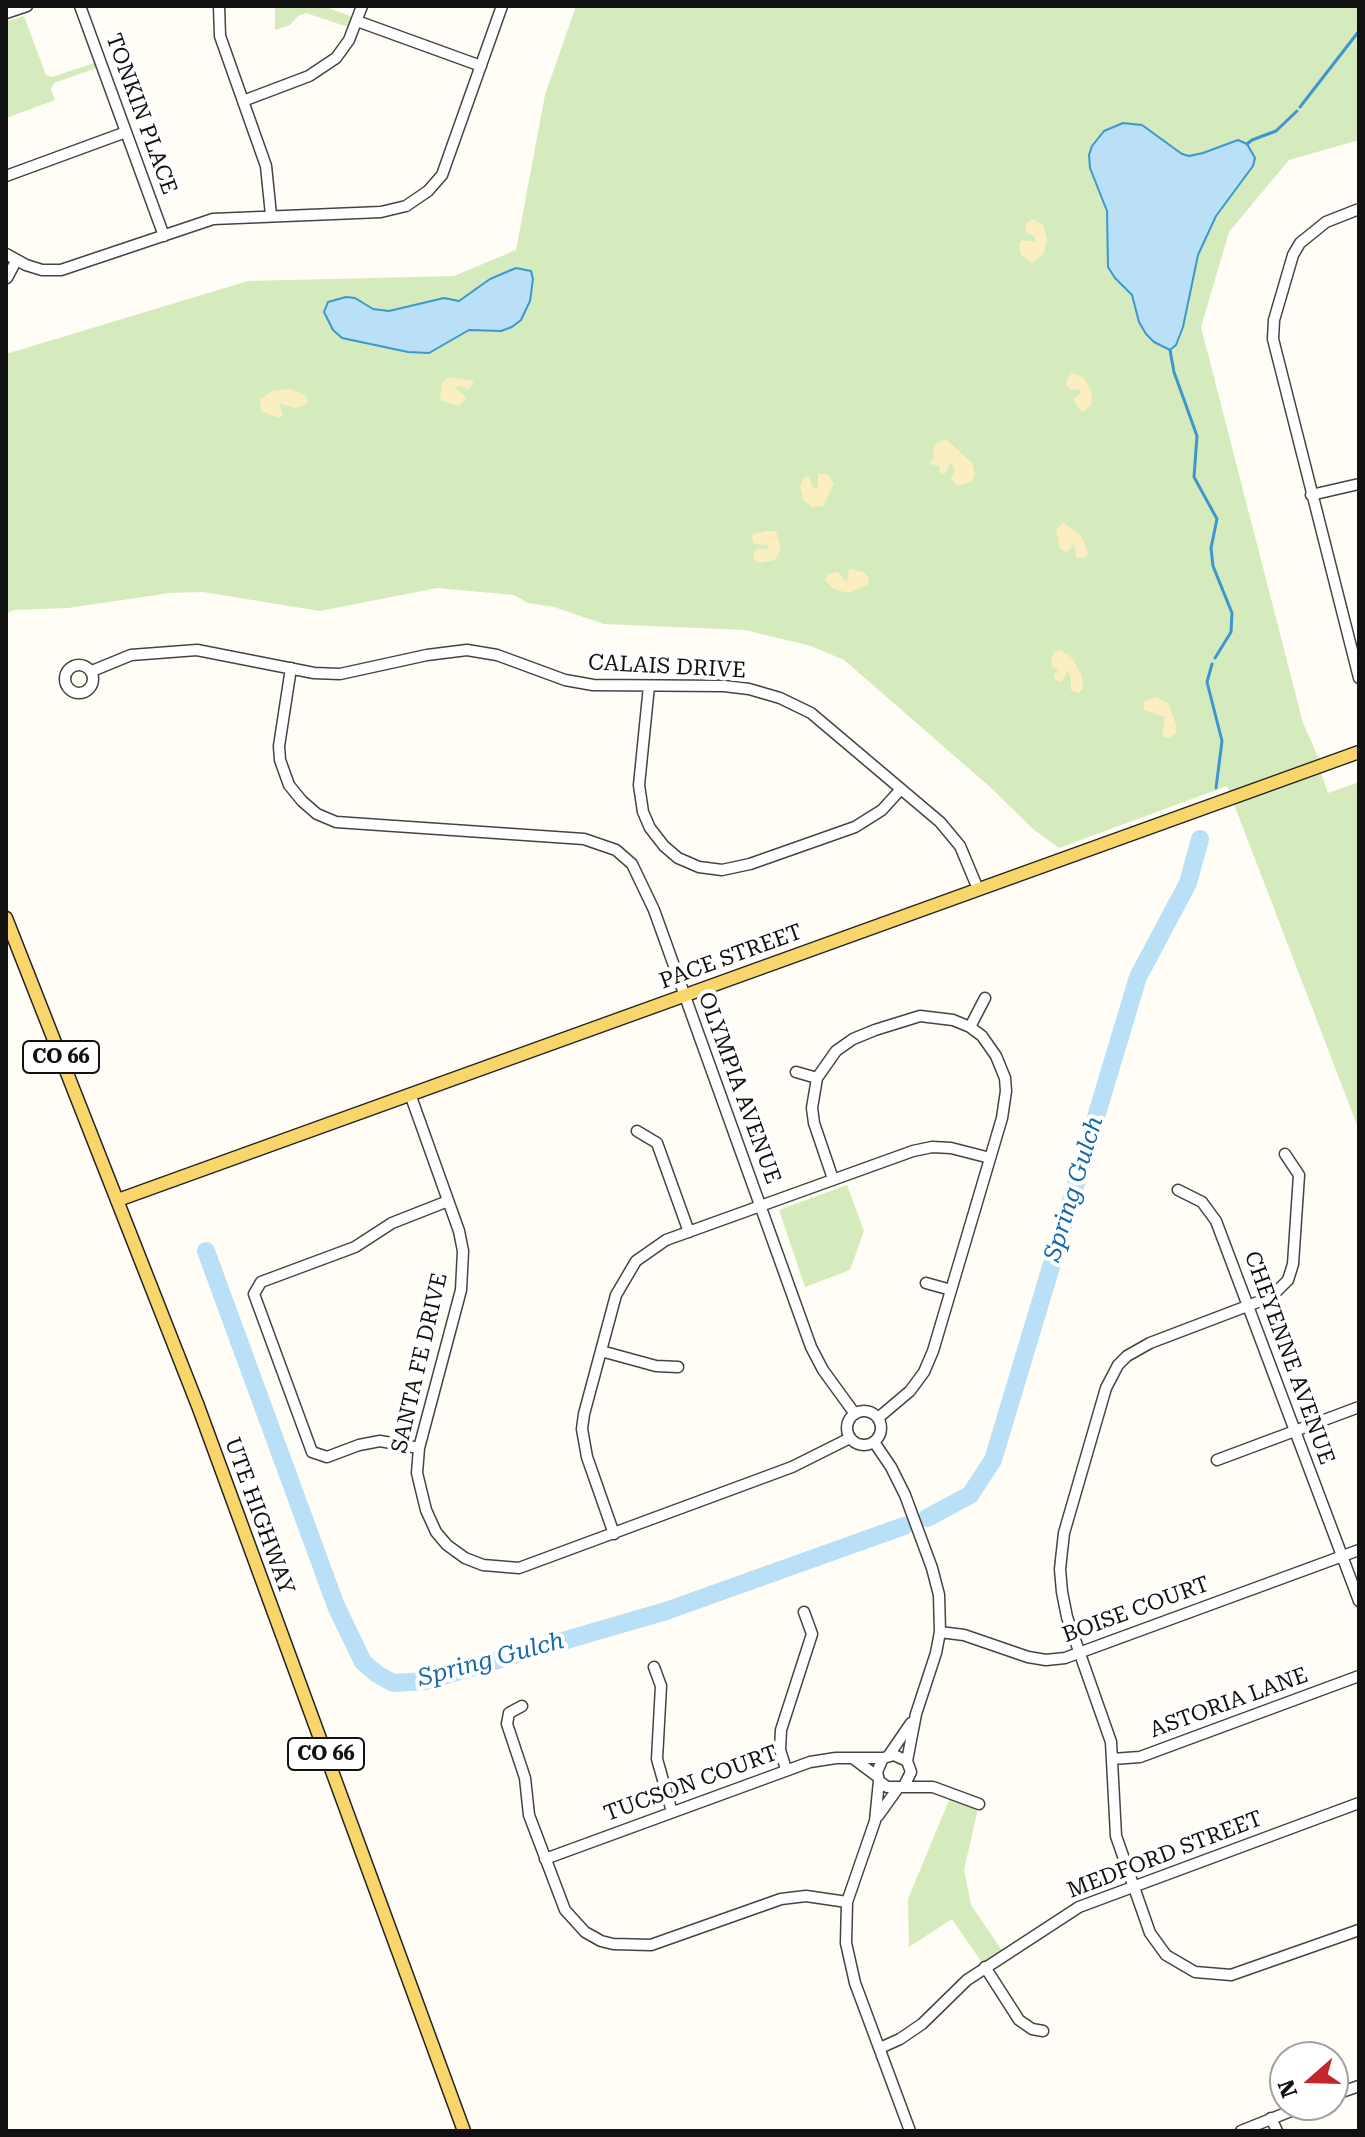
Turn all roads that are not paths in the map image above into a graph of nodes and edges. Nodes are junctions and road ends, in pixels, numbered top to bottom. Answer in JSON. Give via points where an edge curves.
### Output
{"nodes":[{"id":1,"x":27,"y":6,"type":"edge"},
{"id":2,"x":80,"y":6,"type":"edge"},
{"id":3,"x":219,"y":6,"type":"edge"},
{"id":4,"x":362,"y":6,"type":"edge"},
{"id":5,"x":502,"y":6,"type":"edge"},
{"id":6,"x":6,"y":13,"type":"edge"},
{"id":7,"x":357,"y":21,"type":"junction"},
{"id":8,"x":481,"y":66,"type":"junction"},
{"id":9,"x":243,"y":101,"type":"junction"},
{"id":10,"x":126,"y":132,"type":"junction"},
{"id":11,"x":6,"y":176,"type":"edge"},
{"id":12,"x":1359,"y":209,"type":"edge"},
{"id":13,"x":271,"y":215,"type":"junction"},
{"id":14,"x":164,"y":236,"type":"junction"},
{"id":15,"x":11,"y":258,"type":"edge"},
{"id":16,"x":7,"y":278,"type":"edge"},
{"id":17,"x":1359,"y":484,"type":"edge"},
{"id":18,"x":1311,"y":495,"type":"junction"},
{"id":19,"x":1359,"y":624,"type":"edge"},
{"id":20,"x":1346,"y":627,"type":"junction"},
{"id":21,"x":291,"y":668,"type":"junction"},
{"id":22,"x":92,"y":671,"type":"dead end"},
{"id":23,"x":1359,"y":678,"type":"edge"},
{"id":24,"x":649,"y":686,"type":"junction"},
{"id":25,"x":1359,"y":752,"type":"edge"},
{"id":26,"x":901,"y":789,"type":"junction"},
{"id":27,"x":978,"y":889,"type":"junction"},
{"id":28,"x":6,"y":918,"type":"edge"},
{"id":29,"x":685,"y":995,"type":"junction"},
{"id":30,"x":985,"y":998,"type":"dead end"},
{"id":31,"x":970,"y":1027,"type":"junction"},
{"id":32,"x":796,"y":1072,"type":"dead end"},
{"id":33,"x":817,"y":1078,"type":"junction"},
{"id":34,"x":410,"y":1094,"type":"junction"},
{"id":35,"x":637,"y":1131,"type":"dead end"},
{"id":36,"x":1285,"y":1154,"type":"dead end"},
{"id":37,"x":990,"y":1158,"type":"junction"},
{"id":38,"x":833,"y":1179,"type":"junction"},
{"id":39,"x":1178,"y":1190,"type":"dead end"},
{"id":40,"x":118,"y":1200,"type":"junction"},
{"id":41,"x":448,"y":1201,"type":"junction"},
{"id":42,"x":761,"y":1207,"type":"junction"},
{"id":43,"x":689,"y":1232,"type":"junction"},
{"id":44,"x":926,"y":1283,"type":"dead end"},
{"id":45,"x":951,"y":1290,"type":"junction"},
{"id":46,"x":1249,"y":1307,"type":"junction"},
{"id":47,"x":601,"y":1351,"type":"junction"},
{"id":48,"x":678,"y":1367,"type":"dead end"},
{"id":49,"x":1359,"y":1407,"type":"edge"},
{"id":50,"x":855,"y":1414,"type":"junction"},
{"id":51,"x":878,"y":1418,"type":"junction"},
{"id":52,"x":1295,"y":1431,"type":"junction"},
{"id":53,"x":850,"y":1438,"type":"junction"},
{"id":54,"x":874,"y":1442,"type":"junction"},
{"id":55,"x":419,"y":1448,"type":"junction"},
{"id":56,"x":1217,"y":1460,"type":"dead end"},
{"id":57,"x":614,"y":1534,"type":"junction"},
{"id":58,"x":1359,"y":1550,"type":"edge"},
{"id":59,"x":1342,"y":1556,"type":"junction"},
{"id":60,"x":1359,"y":1601,"type":"edge"},
{"id":61,"x":804,"y":1612,"type":"dead end"},
{"id":62,"x":940,"y":1632,"type":"junction"},
{"id":63,"x":1080,"y":1653,"type":"junction"},
{"id":64,"x":654,"y":1667,"type":"dead end"},
{"id":65,"x":1359,"y":1676,"type":"edge"},
{"id":66,"x":522,"y":1706,"type":"dead end"},
{"id":67,"x":916,"y":1714,"type":"junction"},
{"id":68,"x":886,"y":1757,"type":"junction"},
{"id":69,"x":854,"y":1759,"type":"junction"},
{"id":70,"x":1112,"y":1759,"type":"junction"},
{"id":71,"x":908,"y":1764,"type":"junction"},
{"id":72,"x":786,"y":1769,"type":"junction"},
{"id":73,"x":878,"y":1779,"type":"junction"},
{"id":74,"x":901,"y":1787,"type":"junction"},
{"id":75,"x":933,"y":1787,"type":"junction"},
{"id":76,"x":1359,"y":1803,"type":"edge"},
{"id":77,"x":979,"y":1804,"type":"dead end"},
{"id":78,"x":672,"y":1812,"type":"junction"},
{"id":79,"x":875,"y":1821,"type":"junction"},
{"id":80,"x":545,"y":1859,"type":"junction"},
{"id":81,"x":1134,"y":1887,"type":"junction"},
{"id":82,"x":847,"y":1902,"type":"junction"},
{"id":83,"x":1359,"y":1930,"type":"edge"},
{"id":84,"x":985,"y":1967,"type":"junction"},
{"id":85,"x":1043,"y":2031,"type":"dead end"},
{"id":86,"x":880,"y":2048,"type":"junction"},
{"id":87,"x":1269,"y":2119,"type":"edge"},
{"id":88,"x":464,"y":2131,"type":"edge"},
{"id":89,"x":910,"y":2131,"type":"edge"},
{"id":90,"x":1241,"y":2131,"type":"edge"}],
"edges":[{"from":1,"to":6,"type":"street"},
{"from":2,"to":10,"type":"street","name":"TONKIN PLACE"},
{"from":3,"to":9,"type":"street","via":[[220,36]]},
{"from":4,"to":7,"type":"street"},
{"from":5,"to":8,"type":"street"},
{"from":7,"to":8,"type":"street"},
{"from":7,"to":9,"type":"street","via":[[343,50],[328,65]]},
{"from":8,"to":13,"type":"street","via":[[442,175],[423,196],[387,211]]},
{"from":9,"to":13,"type":"street","via":[[266,166]]},
{"from":10,"to":11,"type":"street"},
{"from":10,"to":14,"type":"street","name":"TONKIN PLACE"},
{"from":12,"to":18,"type":"street","via":[[1326,222],[1300,243],[1273,326],[1273,345]]},
{"from":13,"to":14,"type":"street","via":[[213,219]]},
{"from":14,"to":15,"type":"street","via":[[67,269],[42,270]]},
{"from":15,"to":16,"type":"street"},
{"from":17,"to":18,"type":"street"},
{"from":18,"to":20,"type":"street"},
{"from":19,"to":20,"type":"street"},
{"from":20,"to":23,"type":"street"},
{"from":21,"to":22,"type":"street","name":"CALAIS DRIVE","via":[[192,650],[131,655]]},
{"from":21,"to":24,"type":"street","name":"CALAIS DRIVE","via":[[340,674],[467,650],[505,657],[565,680]]},
{"from":21,"to":29,"type":"street","name":"OLYMPIA AVENUE","via":[[280,760],[289,785],[308,808],[336,822],[584,839],[612,847],[638,873]]},
{"from":24,"to":26,"type":"street","name":"CALAIS DRIVE","via":[[724,686],[780,698],[811,713]]},
{"from":24,"to":26,"type":"street","via":[[639,785],[643,812],[664,846],[699,867],[722,870],[750,864],[855,827],[882,810]]},
{"from":25,"to":27,"type":"main road","name":"PACE STREET"},
{"from":26,"to":27,"type":"street","name":"CALAIS DRIVE","via":[[960,846]]},
{"from":27,"to":29,"type":"main road","name":"PACE STREET"},
{"from":28,"to":40,"type":"main road","name":"UTE HIGHWAY","number":"CO 66"},
{"from":29,"to":34,"type":"main road","name":"PACE STREET"},
{"from":29,"to":42,"type":"street","name":"OLYMPIA AVENUE"},
{"from":30,"to":31,"type":"street"},
{"from":31,"to":33,"type":"street","via":[[933,1016],[887,1026],[844,1045]]},
{"from":31,"to":37,"type":"street","via":[[990,1047],[1005,1078],[1005,1105]]},
{"from":32,"to":33,"type":"street"},
{"from":33,"to":38,"type":"street","via":[[812,1117]]},
{"from":34,"to":40,"type":"main road","name":"PACE STREET"},
{"from":34,"to":41,"type":"street","name":"SANTA FE DRIVE"},
{"from":35,"to":43,"type":"street","via":[[657,1143]]},
{"from":36,"to":46,"type":"street","via":[[1299,1175],[1293,1264],[1280,1290]]},
{"from":37,"to":38,"type":"street","via":[[932,1147]]},
{"from":37,"to":45,"type":"street"},
{"from":38,"to":42,"type":"street"},
{"from":39,"to":46,"type":"street","name":"CHEYENNE AVENUE","via":[[1212,1212]]},
{"from":40,"to":88,"type":"main road","name":"UTE HIGHWAY","number":"CO 66"},
{"from":41,"to":55,"type":"street","name":"SANTA FE DRIVE","via":[[459,1231],[463,1274]]},
{"from":41,"to":55,"type":"street","via":[[397,1221],[355,1247],[261,1282],[254,1294],[312,1452],[327,1457],[380,1441]]},
{"from":42,"to":43,"type":"street"},
{"from":42,"to":50,"type":"street","name":"OLYMPIA AVENUE","via":[[811,1347]]},
{"from":43,"to":47,"type":"street","via":[[650,1249],[629,1269]]},
{"from":44,"to":45,"type":"street"},
{"from":45,"to":51,"type":"street","via":[[924,1372]]},
{"from":46,"to":52,"type":"street","name":"CHEYENNE AVENUE"},
{"from":46,"to":63,"type":"street","via":[[1144,1346],[1123,1360],[1109,1379],[1061,1548],[1062,1592]]},
{"from":47,"to":48,"type":"street"},
{"from":47,"to":57,"type":"street","via":[[582,1429]]},
{"from":49,"to":52,"type":"street"},
{"from":50,"to":51,"type":"street","via":[[864,1411]]},
{"from":50,"to":53,"type":"street","via":[[848,1423]]},
{"from":51,"to":54,"type":"street","via":[[881,1433]]},
{"from":52,"to":56,"type":"street"},
{"from":52,"to":59,"type":"street","name":"CHEYENNE AVENUE"},
{"from":53,"to":54,"type":"street","via":[[860,1445]]},
{"from":53,"to":57,"type":"street","name":"SANTA FE DRIVE","via":[[792,1467]]},
{"from":54,"to":62,"type":"street","via":[[905,1495],[932,1568]]},
{"from":55,"to":57,"type":"street","name":"SANTA FE DRIVE","via":[[417,1473],[426,1510],[436,1532],[465,1558],[519,1568]]},
{"from":58,"to":59,"type":"street","name":"BOISE COURT"},
{"from":59,"to":60,"type":"street","name":"CHEYENNE AVENUE"},
{"from":59,"to":63,"type":"street","name":"BOISE COURT"},
{"from":61,"to":72,"type":"street","via":[[812,1634],[781,1730]]},
{"from":62,"to":63,"type":"street","name":"BOISE COURT","via":[[1046,1660]]},
{"from":62,"to":67,"type":"street"},
{"from":63,"to":70,"type":"street","via":[[1106,1724]]},
{"from":64,"to":78,"type":"street","via":[[661,1686],[657,1759]]},
{"from":65,"to":70,"type":"street","name":"ASTORIA LANE","via":[[1140,1757]]},
{"from":66,"to":80,"type":"street","via":[[509,1713],[507,1724]]},
{"from":67,"to":68,"type":"street"},
{"from":67,"to":71,"type":"street"},
{"from":68,"to":69,"type":"street","name":"TUCSON COURT"},
{"from":68,"to":71,"type":"street","via":[[899,1756]]},
{"from":68,"to":73,"type":"street","via":[[877,1767]]},
{"from":69,"to":72,"type":"street","name":"TUCSON COURT","via":[[825,1759]]},
{"from":69,"to":73,"type":"street"},
{"from":70,"to":81,"type":"street","via":[[1116,1836]]},
{"from":71,"to":74,"type":"street","via":[[910,1777]]},
{"from":71,"to":75,"type":"street"},
{"from":72,"to":78,"type":"street","name":"TUCSON COURT"},
{"from":73,"to":74,"type":"street","via":[[887,1787]]},
{"from":73,"to":79,"type":"street"},
{"from":74,"to":75,"type":"street"},
{"from":74,"to":79,"type":"street"},
{"from":75,"to":77,"type":"street"},
{"from":76,"to":81,"type":"street","name":"MEDFORD STREET"},
{"from":78,"to":80,"type":"street","name":"TUCSON COURT"},
{"from":79,"to":82,"type":"street"},
{"from":80,"to":82,"type":"street","via":[[571,1920],[601,1941],[625,1946],[651,1945],[793,1896]]},
{"from":81,"to":83,"type":"street","via":[[1157,1944],[1195,1972],[1239,1974]]},
{"from":81,"to":84,"type":"street","name":"MEDFORD STREET","via":[[1079,1907]]},
{"from":82,"to":86,"type":"street","via":[[849,1962]]},
{"from":84,"to":85,"type":"street","via":[[1019,2020]]},
{"from":84,"to":86,"type":"street","name":"MEDFORD STREET","via":[[922,2024]]},
{"from":86,"to":89,"type":"street"},
{"from":87,"to":90,"type":"street"}]}
